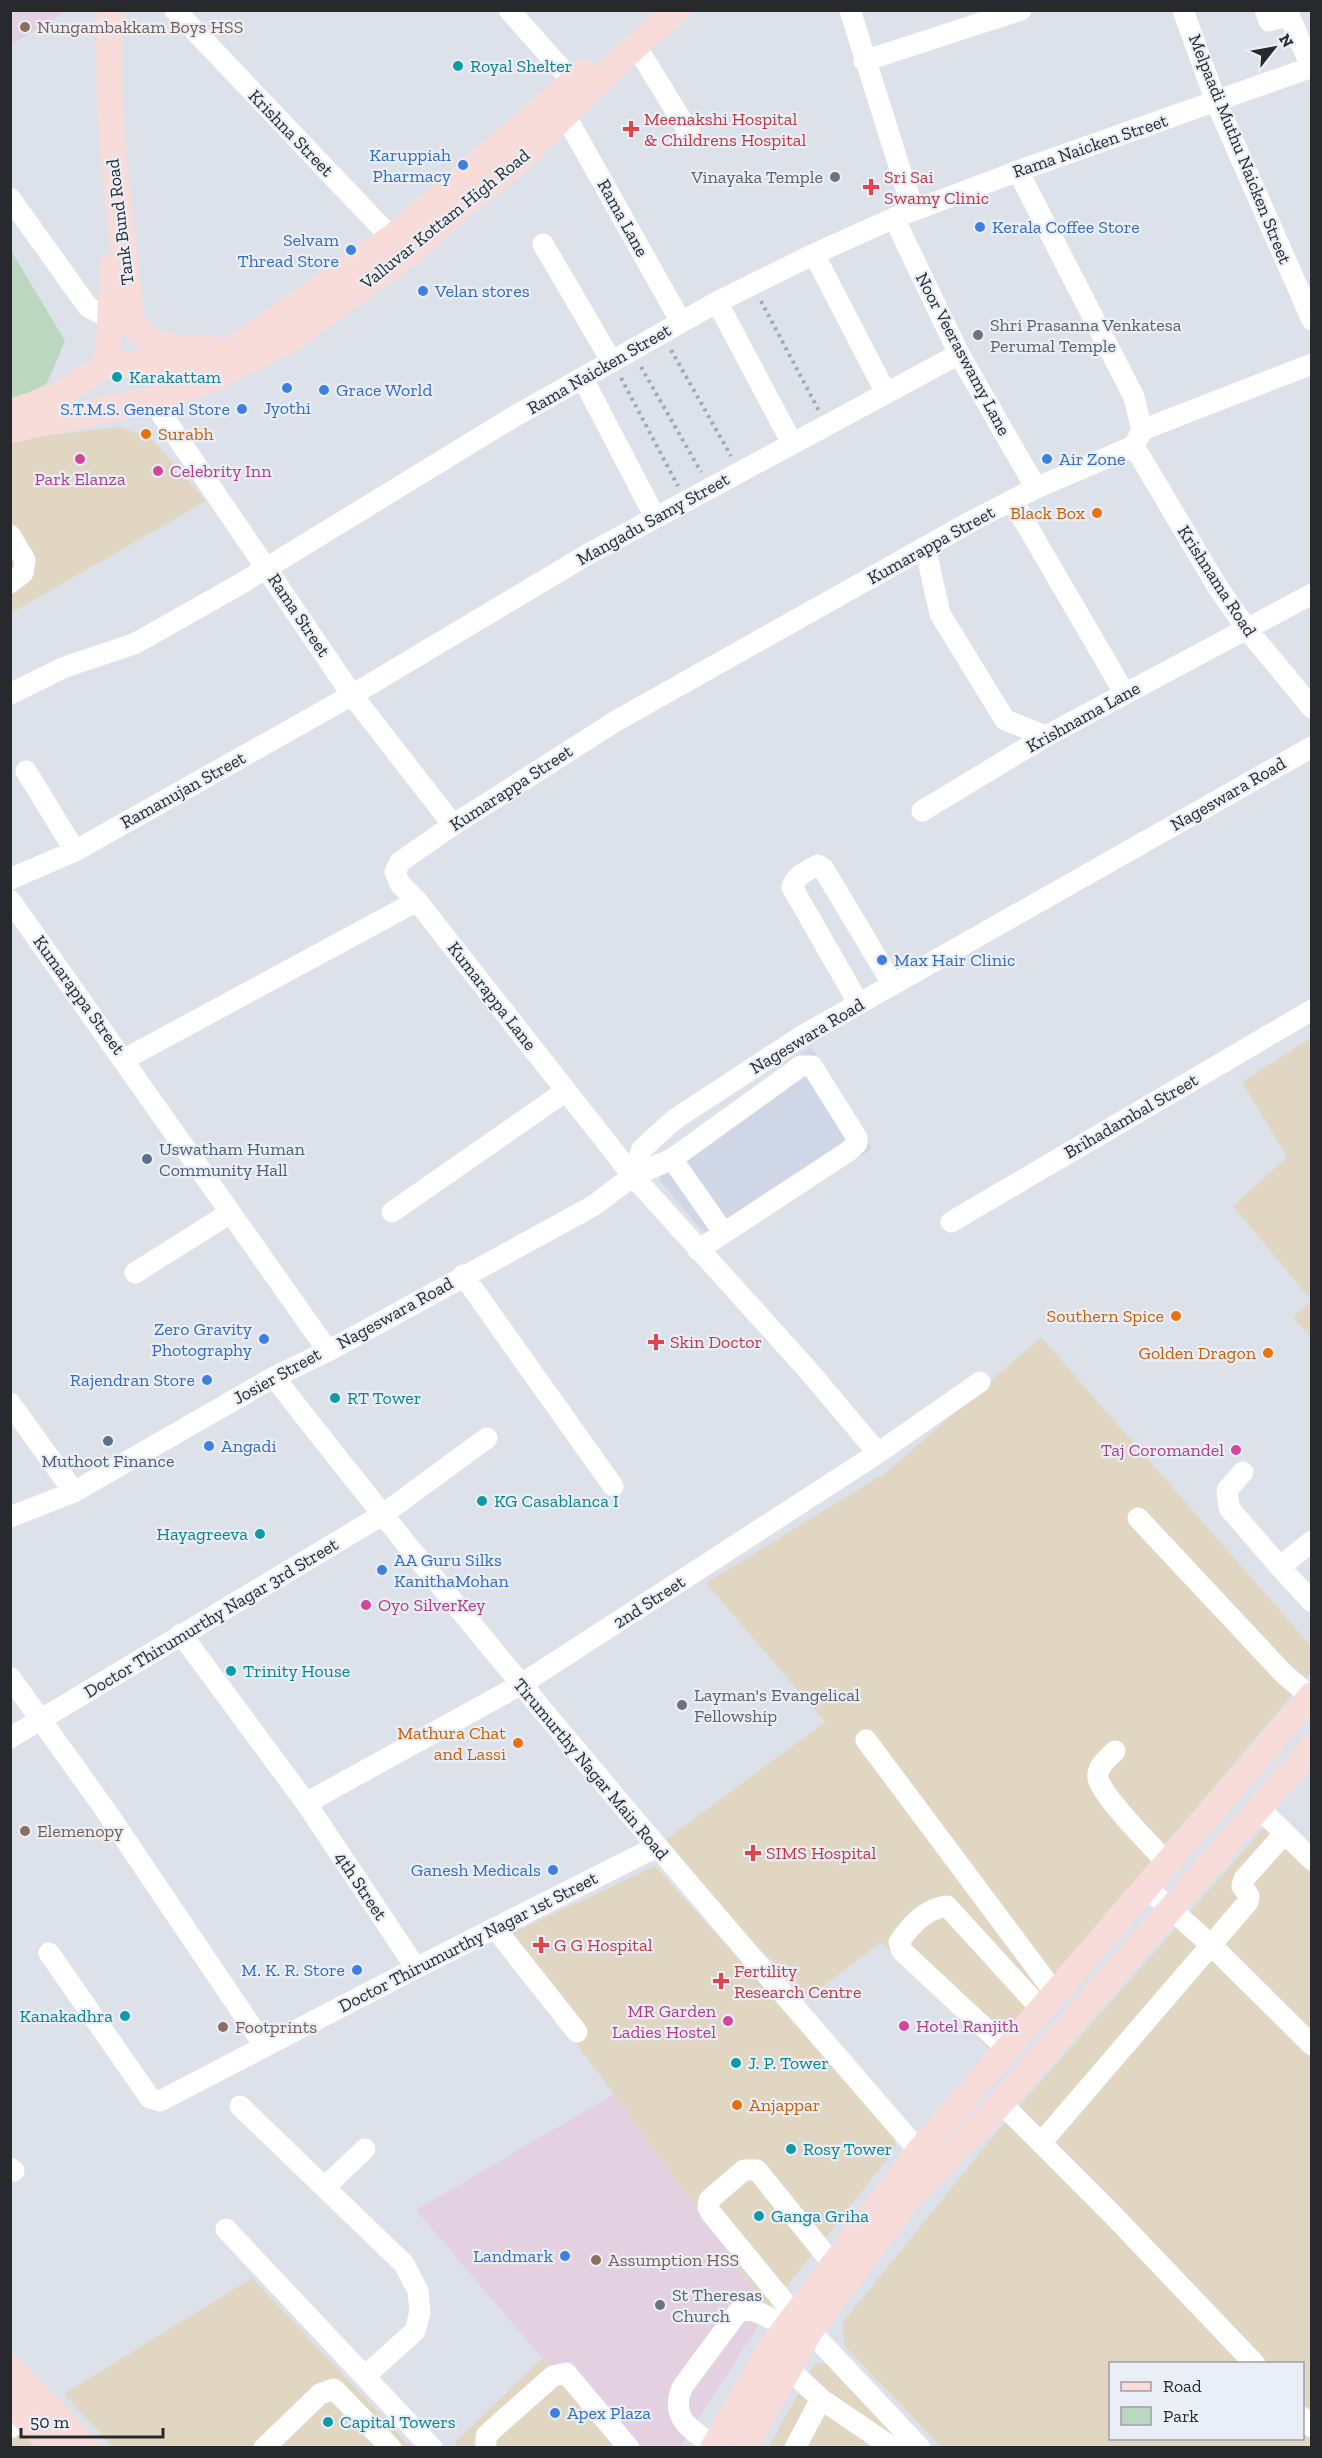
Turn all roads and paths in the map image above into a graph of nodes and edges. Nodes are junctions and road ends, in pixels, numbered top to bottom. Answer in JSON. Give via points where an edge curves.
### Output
{"nodes":[{"id":1,"x":96,"y":10,"type":"edge"},
{"id":2,"x":110,"y":10,"type":"edge"},
{"id":3,"x":175,"y":10,"type":"edge"},
{"id":4,"x":509,"y":10,"type":"edge"},
{"id":5,"x":658,"y":10,"type":"edge"},
{"id":6,"x":677,"y":10,"type":"edge"},
{"id":7,"x":850,"y":10,"type":"edge"},
{"id":8,"x":1021,"y":10,"type":"edge"},
{"id":9,"x":1183,"y":10,"type":"edge"},
{"id":10,"x":1265,"y":10,"type":"edge"},
{"id":11,"x":636,"y":46,"type":"junction"},
{"id":12,"x":864,"y":61,"type":"junction"},
{"id":13,"x":1311,"y":67,"type":"edge"},
{"id":14,"x":573,"y":83,"type":"junction"},
{"id":15,"x":1216,"y":102,"type":"junction"},
{"id":16,"x":565,"y":115,"type":"junction"},
{"id":17,"x":690,"y":134,"type":"dead end"},
{"id":18,"x":1018,"y":171,"type":"junction"},
{"id":19,"x":10,"y":198,"type":"edge"},
{"id":20,"x":915,"y":210,"type":"junction"},
{"id":21,"x":894,"y":218,"type":"junction"},
{"id":22,"x":543,"y":244,"type":"dead end"},
{"id":23,"x":399,"y":246,"type":"junction"},
{"id":24,"x":814,"y":254,"type":"junction"},
{"id":25,"x":752,"y":284,"type":"junction"},
{"id":26,"x":717,"y":302,"type":"junction"},
{"id":27,"x":121,"y":320,"type":"junction"},
{"id":28,"x":1311,"y":320,"type":"edge"},
{"id":29,"x":681,"y":322,"type":"junction"},
{"id":30,"x":661,"y":334,"type":"junction"},
{"id":31,"x":234,"y":348,"type":"junction"},
{"id":32,"x":631,"y":351,"type":"junction"},
{"id":33,"x":959,"y":354,"type":"junction"},
{"id":34,"x":612,"y":362,"type":"junction"},
{"id":35,"x":1311,"y":363,"type":"edge"},
{"id":36,"x":104,"y":367,"type":"junction"},
{"id":37,"x":583,"y":379,"type":"junction"},
{"id":38,"x":886,"y":393,"type":"junction"},
{"id":39,"x":152,"y":400,"type":"junction"},
{"id":40,"x":10,"y":412,"type":"edge"},
{"id":41,"x":826,"y":425,"type":"junction"},
{"id":42,"x":10,"y":430,"type":"edge"},
{"id":43,"x":1138,"y":438,"type":"junction"},
{"id":44,"x":792,"y":443,"type":"junction"},
{"id":45,"x":740,"y":471,"type":"junction"},
{"id":46,"x":710,"y":487,"type":"junction"},
{"id":47,"x":1036,"y":488,"type":"junction"},
{"id":48,"x":685,"y":500,"type":"junction"},
{"id":49,"x":1012,"y":500,"type":"junction"},
{"id":50,"x":655,"y":517,"type":"junction"},
{"id":51,"x":10,"y":535,"type":"edge"},
{"id":52,"x":925,"y":547,"type":"junction"},
{"id":53,"x":266,"y":566,"type":"junction"},
{"id":54,"x":10,"y":583,"type":"edge"},
{"id":55,"x":1311,"y":594,"type":"edge"},
{"id":56,"x":1246,"y":628,"type":"junction"},
{"id":57,"x":10,"y":694,"type":"edge"},
{"id":58,"x":1125,"y":694,"type":"junction"},
{"id":59,"x":352,"y":695,"type":"junction"},
{"id":60,"x":1311,"y":708,"type":"edge"},
{"id":61,"x":1046,"y":736,"type":"junction"},
{"id":62,"x":1311,"y":747,"type":"edge"},
{"id":63,"x":26,"y":771,"type":"dead end"},
{"id":64,"x":922,"y":811,"type":"dead end"},
{"id":65,"x":453,"y":825,"type":"junction"},
{"id":66,"x":75,"y":851,"type":"junction"},
{"id":67,"x":10,"y":879,"type":"edge"},
{"id":68,"x":10,"y":900,"type":"edge"},
{"id":69,"x":417,"y":901,"type":"junction"},
{"id":70,"x":893,"y":985,"type":"junction"},
{"id":71,"x":860,"y":1004,"type":"junction"},
{"id":72,"x":1311,"y":1010,"type":"edge"},
{"id":73,"x":123,"y":1060,"type":"junction"},
{"id":74,"x":566,"y":1091,"type":"junction"},
{"id":75,"x":672,"y":1159,"type":"junction"},
{"id":76,"x":633,"y":1176,"type":"junction"},
{"id":77,"x":230,"y":1212,"type":"junction"},
{"id":78,"x":392,"y":1212,"type":"dead end"},
{"id":79,"x":951,"y":1222,"type":"dead end"},
{"id":80,"x":724,"y":1233,"type":"junction"},
{"id":81,"x":698,"y":1250,"type":"junction"},
{"id":82,"x":135,"y":1273,"type":"dead end"},
{"id":83,"x":463,"y":1275,"type":"junction"},
{"id":84,"x":328,"y":1351,"type":"junction"},
{"id":85,"x":274,"y":1377,"type":"junction"},
{"id":86,"x":980,"y":1382,"type":"dead end"},
{"id":87,"x":10,"y":1404,"type":"edge"},
{"id":88,"x":487,"y":1438,"type":"dead end"},
{"id":89,"x":878,"y":1453,"type":"junction"},
{"id":90,"x":1243,"y":1472,"type":"dead end"},
{"id":91,"x":613,"y":1486,"type":"dead end"},
{"id":92,"x":74,"y":1491,"type":"junction"},
{"id":93,"x":382,"y":1515,"type":"junction"},
{"id":94,"x":10,"y":1517,"type":"edge"},
{"id":95,"x":1138,"y":1518,"type":"dead end"},
{"id":96,"x":1311,"y":1541,"type":"edge"},
{"id":97,"x":1280,"y":1567,"type":"junction"},
{"id":98,"x":1311,"y":1602,"type":"edge"},
{"id":99,"x":181,"y":1634,"type":"junction"},
{"id":100,"x":10,"y":1677,"type":"edge"},
{"id":101,"x":520,"y":1685,"type":"junction"},
{"id":102,"x":1311,"y":1696,"type":"edge"},
{"id":103,"x":41,"y":1721,"type":"junction"},
{"id":104,"x":10,"y":1738,"type":"edge"},
{"id":105,"x":866,"y":1740,"type":"dead end"},
{"id":106,"x":1311,"y":1748,"type":"edge"},
{"id":107,"x":1115,"y":1751,"type":"dead end"},
{"id":108,"x":306,"y":1803,"type":"junction"},
{"id":109,"x":1259,"y":1808,"type":"junction"},
{"id":110,"x":1284,"y":1834,"type":"junction"},
{"id":111,"x":656,"y":1847,"type":"junction"},
{"id":112,"x":1311,"y":1860,"type":"edge"},
{"id":113,"x":1167,"y":1863,"type":"junction"},
{"id":114,"x":1146,"y":1887,"type":"junction"},
{"id":115,"x":1172,"y":1910,"type":"junction"},
{"id":116,"x":495,"y":1928,"type":"junction"},
{"id":117,"x":1210,"y":1944,"type":"junction"},
{"id":118,"x":49,"y":1953,"type":"dead end"},
{"id":119,"x":416,"y":1968,"type":"junction"},
{"id":120,"x":1048,"y":2001,"type":"junction"},
{"id":121,"x":577,"y":2032,"type":"dead end"},
{"id":122,"x":264,"y":2045,"type":"junction"},
{"id":123,"x":1311,"y":2045,"type":"edge"},
{"id":124,"x":1007,"y":2049,"type":"junction"},
{"id":125,"x":1001,"y":2103,"type":"junction"},
{"id":126,"x":240,"y":2106,"type":"dead end"},
{"id":127,"x":1041,"y":2143,"type":"junction"},
{"id":128,"x":365,"y":2149,"type":"dead end"},
{"id":129,"x":913,"y":2159,"type":"junction"},
{"id":130,"x":325,"y":2187,"type":"junction"},
{"id":131,"x":906,"y":2202,"type":"junction"},
{"id":132,"x":226,"y":2229,"type":"dead end"},
{"id":133,"x":833,"y":2264,"type":"junction"},
{"id":134,"x":797,"y":2325,"type":"junction"},
{"id":135,"x":1253,"y":2362,"type":"edge"},
{"id":136,"x":10,"y":2368,"type":"edge"},
{"id":137,"x":788,"y":2368,"type":"junction"},
{"id":138,"x":364,"y":2376,"type":"junction"},
{"id":139,"x":821,"y":2399,"type":"junction"},
{"id":140,"x":15,"y":2416,"type":"edge"},
{"id":141,"x":713,"y":2447,"type":"edge"},
{"id":142,"x":54,"y":2448,"type":"edge"},
{"id":143,"x":87,"y":2448,"type":"edge"},
{"id":144,"x":264,"y":2448,"type":"edge"},
{"id":145,"x":391,"y":2448,"type":"edge"},
{"id":146,"x":432,"y":2448,"type":"edge"},
{"id":147,"x":486,"y":2448,"type":"edge"},
{"id":148,"x":629,"y":2448,"type":"edge"},
{"id":149,"x":744,"y":2448,"type":"edge"},
{"id":150,"x":795,"y":2448,"type":"edge"},
{"id":151,"x":893,"y":2448,"type":"edge"},
{"id":152,"x":920,"y":2448,"type":"edge"}],
"edges":[{"from":1,"to":27,"type":"main road","name":"Tank Bund Road","via":[[94,53]]},
{"from":2,"to":27,"type":"main road","name":"Tank Bund Road","via":[[108,53]]},
{"from":3,"to":23,"type":"street","name":"Krishna Street"},
{"from":4,"to":14,"type":"street"},
{"from":5,"to":14,"type":"main road","name":"Valluvar Kottam High Road"},
{"from":6,"to":11,"type":"main road","name":"Valluvar Kottam High Road"},
{"from":7,"to":12,"type":"street"},
{"from":8,"to":12,"type":"street"},
{"from":9,"to":15,"type":"street","name":"Melpaadi Muthu Naicken Street"},
{"from":10,"to":13,"type":"street","via":[[1269,21],[1289,15]]},
{"from":11,"to":16,"type":"main road","name":"Valluvar Kottam High Road"},
{"from":11,"to":17,"type":"street"},
{"from":12,"to":20,"type":"street"},
{"from":13,"to":15,"type":"street","name":"Rama Naicken Street"},
{"from":14,"to":23,"type":"main road","name":"Valluvar Kottam High Road"},
{"from":15,"to":18,"type":"street","name":"Rama Naicken Street"},
{"from":15,"to":28,"type":"street","name":"Melpaadi Muthu Naicken Street"},
{"from":16,"to":23,"type":"main road","name":"Valluvar Kottam High Road","via":[[518,161],[459,209]]},
{"from":16,"to":29,"type":"street","name":"Rama Lane"},
{"from":18,"to":20,"type":"street","name":"Rama Naicken Street"},
{"from":18,"to":43,"type":"street","name":"Krishnama Road","via":[[1134,397]]},
{"from":19,"to":27,"type":"street","via":[[88,307]]},
{"from":20,"to":21,"type":"street","name":"Rama Naicken Street"},
{"from":21,"to":24,"type":"street","name":"Rama Naicken Street"},
{"from":21,"to":33,"type":"street","name":"Noor Veeraswamy Lane"},
{"from":22,"to":34,"type":"street"},
{"from":23,"to":31,"type":"main road","name":"Valluvar Kottam High Road"},
{"from":23,"to":39,"type":"main road","name":"Valluvar Kottam High Road","via":[[289,340],[205,382]]},
{"from":24,"to":25,"type":"street","name":"Rama Naicken Street"},
{"from":24,"to":38,"type":"street"},
{"from":25,"to":26,"type":"street","name":"Rama Naicken Street"},
{"from":25,"to":41,"type":"path"},
{"from":26,"to":29,"type":"street","name":"Rama Naicken Street"},
{"from":26,"to":44,"type":"street"},
{"from":27,"to":31,"type":"main road","via":[[166,346]]},
{"from":27,"to":36,"type":"main road","name":"Tank Bund Road"},
{"from":29,"to":30,"type":"street","name":"Rama Naicken Street"},
{"from":30,"to":32,"type":"street","name":"Rama Naicken Street"},
{"from":30,"to":45,"type":"path"},
{"from":31,"to":36,"type":"main road","name":"Valluvar Kottam High Road","via":[[202,363],[171,368],[148,363]]},
{"from":32,"to":34,"type":"street","name":"Rama Naicken Street"},
{"from":32,"to":46,"type":"path"},
{"from":33,"to":38,"type":"street","name":"Mangadu Samy Street"},
{"from":33,"to":47,"type":"street","name":"Noor Veeraswamy Lane"},
{"from":34,"to":37,"type":"street","name":"Rama Naicken Street"},
{"from":34,"to":48,"type":"path"},
{"from":35,"to":43,"type":"street","name":"Kumarappa Street"},
{"from":36,"to":40,"type":"main road","name":"Valluvar Kottam High Road","via":[[55,397]]},
{"from":37,"to":50,"type":"street"},
{"from":37,"to":53,"type":"street","name":"Rama Naicken Street"},
{"from":38,"to":41,"type":"street","name":"Mangadu Samy Street"},
{"from":39,"to":42,"type":"main road","name":"Valluvar Kottam High Road"},
{"from":39,"to":53,"type":"street","name":"Rama Street"},
{"from":41,"to":44,"type":"street","name":"Mangadu Samy Street"},
{"from":43,"to":47,"type":"street","name":"Kumarappa Street"},
{"from":43,"to":56,"type":"street","name":"Krishnama Road","via":[[1217,586]]},
{"from":44,"to":45,"type":"street","name":"Mangadu Samy Street"},
{"from":45,"to":46,"type":"street","name":"Mangadu Samy Street"},
{"from":46,"to":48,"type":"street","name":"Mangadu Samy Street"},
{"from":47,"to":49,"type":"street","name":"Kumarappa Street"},
{"from":48,"to":50,"type":"street","name":"Mangadu Samy Street"},
{"from":49,"to":52,"type":"street","name":"Kumarappa Street"},
{"from":49,"to":58,"type":"street"},
{"from":50,"to":59,"type":"street","name":"Mangadu Samy Street"},
{"from":51,"to":54,"type":"street","via":[[25,560],[23,573]]},
{"from":52,"to":61,"type":"street","via":[[940,614],[1005,720]]},
{"from":52,"to":65,"type":"street","name":"Kumarappa Street","via":[[616,721]]},
{"from":53,"to":57,"type":"street","name":"Rama Naicken Street","via":[[134,644],[65,667]]},
{"from":53,"to":59,"type":"street","name":"Rama Street"},
{"from":55,"to":56,"type":"street","name":"Krishnama Lane"},
{"from":56,"to":58,"type":"street","name":"Krishnama Lane"},
{"from":56,"to":60,"type":"street","name":"Krishnama Road"},
{"from":58,"to":61,"type":"street","name":"Krishnama Lane"},
{"from":59,"to":65,"type":"street","name":"Rama Street"},
{"from":59,"to":66,"type":"street","name":"Ramanujan Street"},
{"from":61,"to":64,"type":"street","name":"Krishnama Lane"},
{"from":62,"to":70,"type":"street","name":"Nageswara Road"},
{"from":63,"to":66,"type":"street"},
{"from":65,"to":69,"type":"street","name":"Kumarappa Street","via":[[400,862],[395,872],[400,884]]},
{"from":66,"to":67,"type":"street","name":"Ramanujan Street"},
{"from":68,"to":73,"type":"street","name":"Kumarappa Street"},
{"from":69,"to":73,"type":"street","name":"Kumarappa Street"},
{"from":69,"to":74,"type":"street","name":"Kumarappa Lane"},
{"from":70,"to":71,"type":"street","name":"Nageswara Road"},
{"from":70,"to":71,"type":"street","via":[[818,865],[794,879],[792,887]]},
{"from":71,"to":76,"type":"street","name":"Nageswara Road","via":[[802,1036],[675,1119],[642,1149]]},
{"from":72,"to":79,"type":"street","name":"Brihadambal Street"},
{"from":73,"to":77,"type":"street","name":"Josier Street"},
{"from":74,"to":76,"type":"street","name":"Kumarappa Lane"},
{"from":74,"to":78,"type":"street"},
{"from":75,"to":76,"type":"street"},
{"from":75,"to":80,"type":"street"},
{"from":75,"to":80,"type":"street","via":[[801,1066],[812,1066],[857,1143]]},
{"from":76,"to":81,"type":"street","name":"Kumarappa Lane"},
{"from":76,"to":83,"type":"street","name":"Nageswara Road","via":[[593,1206]]},
{"from":77,"to":82,"type":"street"},
{"from":77,"to":84,"type":"street","name":"Josier Street"},
{"from":80,"to":81,"type":"street"},
{"from":81,"to":89,"type":"street","name":"Kumarappa Lane"},
{"from":83,"to":84,"type":"street","name":"Nageswara Road"},
{"from":83,"to":91,"type":"street"},
{"from":84,"to":85,"type":"street","name":"Josier Street"},
{"from":85,"to":92,"type":"street","name":"Josier Street"},
{"from":85,"to":93,"type":"street","name":"Tirumurthy Nagar Main Road"},
{"from":86,"to":89,"type":"street","name":"2nd Street"},
{"from":87,"to":92,"type":"street"},
{"from":88,"to":93,"type":"street","name":"Doctor Thirumurthy Nagar 3rd Street"},
{"from":89,"to":101,"type":"street","name":"2nd Street"},
{"from":90,"to":97,"type":"street","via":[[1227,1490],[1229,1508]]},
{"from":92,"to":94,"type":"street","name":"Josier Street"},
{"from":93,"to":99,"type":"street","name":"Doctor Thirumurthy Nagar 3rd Street"},
{"from":93,"to":101,"type":"street","name":"Tirumurthy Nagar Main Road"},
{"from":95,"to":102,"type":"street","via":[[1284,1674]]},
{"from":96,"to":97,"type":"street"},
{"from":97,"to":98,"type":"street"},
{"from":99,"to":103,"type":"street","name":"Doctor Thirumurthy Nagar 3rd Street"},
{"from":99,"to":108,"type":"street","name":"4th Street"},
{"from":100,"to":103,"type":"street"},
{"from":101,"to":108,"type":"street","name":"2nd Street"},
{"from":101,"to":111,"type":"street","name":"Tirumurthy Nagar Main Road"},
{"from":102,"to":113,"type":"main road"},
{"from":103,"to":104,"type":"street","name":"Doctor Thirumurthy Nagar 3rd Street"},
{"from":103,"to":122,"type":"street"},
{"from":105,"to":120,"type":"street"},
{"from":106,"to":109,"type":"main road"},
{"from":107,"to":113,"type":"street","via":[[1101,1766],[1098,1778],[1107,1795]]},
{"from":108,"to":119,"type":"street","name":"4th Street"},
{"from":109,"to":110,"type":"street"},
{"from":109,"to":115,"type":"main road"},
{"from":110,"to":112,"type":"street"},
{"from":110,"to":117,"type":"street","via":[[1244,1879],[1242,1886],[1249,1896],[1248,1902]]},
{"from":111,"to":116,"type":"street","name":"Doctor Thirumurthy Nagar 1st Street"},
{"from":111,"to":129,"type":"street","name":"Tirumurthy Nagar Main Road"},
{"from":113,"to":114,"type":"main road"},
{"from":114,"to":115,"type":"street"},
{"from":114,"to":120,"type":"main road"},
{"from":115,"to":117,"type":"street"},
{"from":115,"to":125,"type":"main road"},
{"from":116,"to":119,"type":"street","name":"Doctor Thirumurthy Nagar 1st Street"},
{"from":116,"to":121,"type":"street"},
{"from":117,"to":123,"type":"street"},
{"from":117,"to":127,"type":"street"},
{"from":118,"to":122,"type":"street","name":"Doctor Thirumurthy Nagar 1st Street","via":[[155,2102]]},
{"from":119,"to":122,"type":"street","name":"Doctor Thirumurthy Nagar 1st Street"},
{"from":120,"to":124,"type":"main road"},
{"from":120,"to":124,"type":"street","via":[[946,1906],[933,1908],[908,1928],[899,1942],[902,1951]]},
{"from":124,"to":129,"type":"main road"},
{"from":125,"to":127,"type":"street"},
{"from":125,"to":131,"type":"main road"},
{"from":126,"to":130,"type":"street"},
{"from":127,"to":135,"type":"street"},
{"from":128,"to":130,"type":"street"},
{"from":129,"to":131,"type":"main road"},
{"from":129,"to":133,"type":"main road"},
{"from":130,"to":138,"type":"street","via":[[404,2264],[418,2291],[420,2312],[415,2331]]},
{"from":131,"to":134,"type":"main road"},
{"from":132,"to":138,"type":"street"},
{"from":133,"to":134,"type":"main road"},
{"from":133,"to":134,"type":"street","via":[[757,2170],[744,2170],[709,2200],[711,2213]]},
{"from":134,"to":137,"type":"main road"},
{"from":134,"to":141,"type":"main road","via":[[772,2346]]},
{"from":134,"to":141,"type":"street","via":[[748,2308],[738,2312],[683,2386],[678,2398],[679,2415]]},
{"from":134,"to":152,"type":"street"},
{"from":136,"to":143,"type":"main road"},
{"from":137,"to":139,"type":"street"},
{"from":137,"to":149,"type":"main road"},
{"from":138,"to":146,"type":"street"},
{"from":139,"to":150,"type":"street"},
{"from":139,"to":151,"type":"street"},
{"from":140,"to":142,"type":"main road"},
{"from":144,"to":145,"type":"street","via":[[320,2394],[334,2389]]},
{"from":147,"to":148,"type":"street","via":[[486,2436],[492,2430],[553,2376],[566,2373]]}]}
